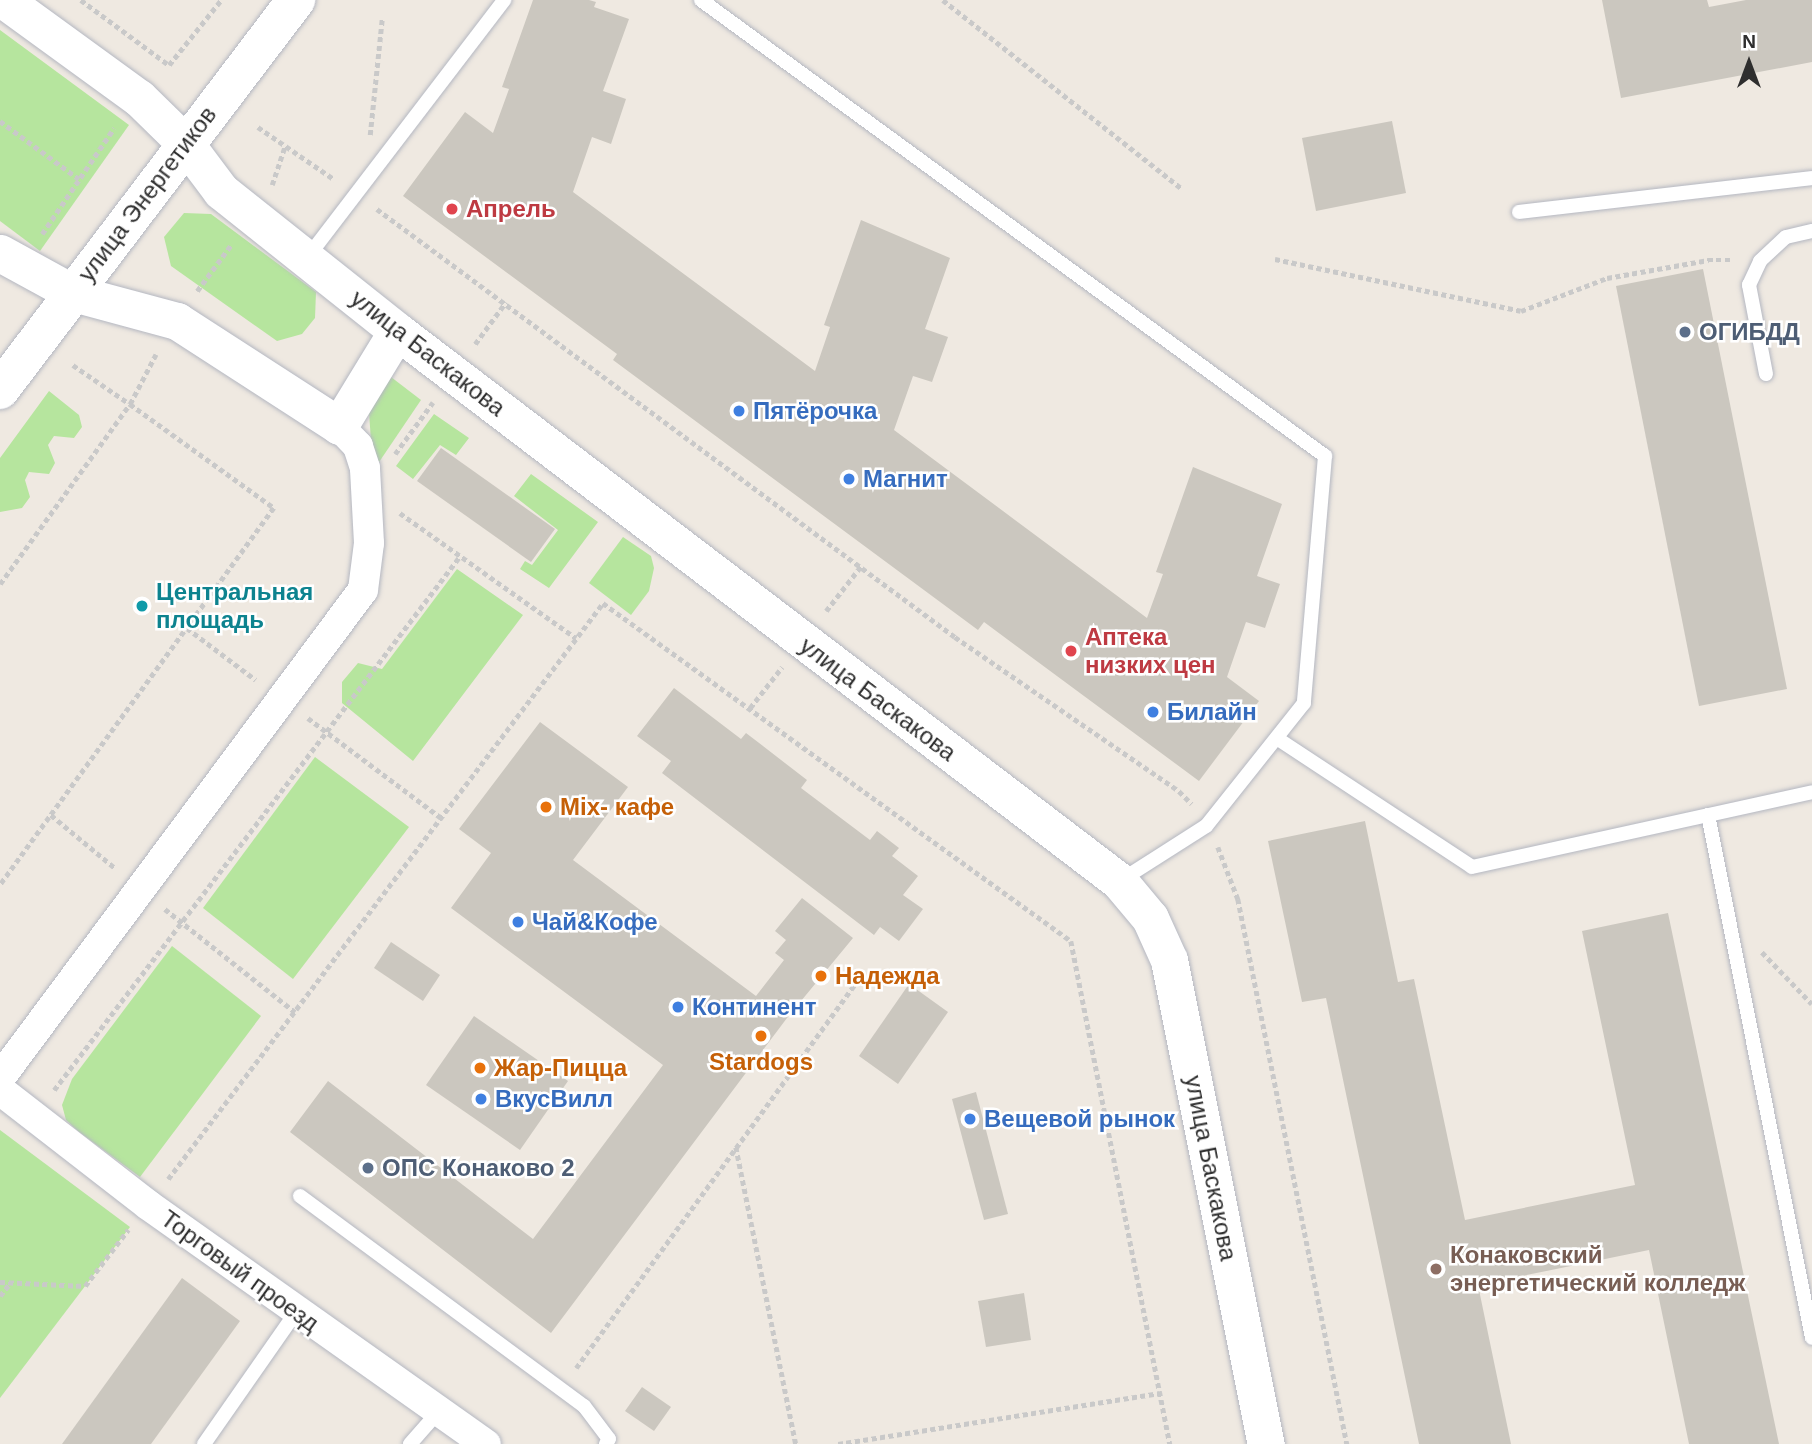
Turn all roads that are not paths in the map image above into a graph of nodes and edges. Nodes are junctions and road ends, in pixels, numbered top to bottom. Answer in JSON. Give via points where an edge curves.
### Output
{"nodes":[{"id":1,"x":4,"y":0,"type":"edge"},
{"id":2,"x":296,"y":0,"type":"edge"},
{"id":3,"x":504,"y":0,"type":"edge"},
{"id":4,"x":701,"y":0,"type":"edge"},
{"id":5,"x":186,"y":142,"type":"junction"},
{"id":6,"x":1812,"y":178,"type":"edge"},
{"id":7,"x":1519,"y":212,"type":"dead end"},
{"id":8,"x":1812,"y":232,"type":"edge"},
{"id":9,"x":0,"y":253,"type":"edge"},
{"id":10,"x":306,"y":259,"type":"junction"},
{"id":11,"x":73,"y":293,"type":"junction"},
{"id":12,"x":397,"y":331,"type":"junction"},
{"id":13,"x":1766,"y":374,"type":"dead end"},
{"id":14,"x":0,"y":390,"type":"edge"},
{"id":15,"x":339,"y":426,"type":"junction"},
{"id":16,"x":1278,"y":739,"type":"junction"},
{"id":17,"x":1812,"y":792,"type":"edge"},
{"id":18,"x":1708,"y":815,"type":"junction"},
{"id":19,"x":1119,"y":881,"type":"junction"},
{"id":20,"x":0,"y":1078,"type":"edge"},
{"id":21,"x":0,"y":1090,"type":"edge"},
{"id":22,"x":300,"y":1196,"type":"dead end"},
{"id":23,"x":296,"y":1312,"type":"junction"},
{"id":24,"x":1812,"y":1338,"type":"edge"},
{"id":25,"x":440,"y":1410,"type":"junction"},
{"id":26,"x":204,"y":1444,"type":"edge"},
{"id":27,"x":410,"y":1444,"type":"edge"},
{"id":28,"x":486,"y":1444,"type":"edge"},
{"id":29,"x":606,"y":1444,"type":"edge"},
{"id":30,"x":1266,"y":1444,"type":"edge"}],
"edges":[{"from":1,"to":5,"type":"street","name":"улица Баскакова","via":[[139,99]]},
{"from":2,"to":5,"type":"main road","name":"улица Энергетиков"},
{"from":3,"to":10,"type":"lane"},
{"from":4,"to":16,"type":"lane","via":[[1325,456],[1304,702]]},
{"from":5,"to":10,"type":"street","name":"улица Баскакова","via":[[221,191]]},
{"from":5,"to":11,"type":"main road","name":"улица Энергетиков"},
{"from":6,"to":7,"type":"lane"},
{"from":8,"to":13,"type":"lane","via":[[1786,237],[1760,261],[1749,285]]},
{"from":9,"to":11,"type":"street"},
{"from":10,"to":12,"type":"street","name":"улица Баскакова"},
{"from":11,"to":14,"type":"main road","name":"улица Энергетиков"},
{"from":11,"to":15,"type":"street","via":[[177,321]]},
{"from":12,"to":15,"type":"street"},
{"from":12,"to":19,"type":"street","name":"улица Баскакова"},
{"from":15,"to":20,"type":"street","via":[[358,446],[365,468],[369,543],[363,590]]},
{"from":16,"to":18,"type":"lane","via":[[1472,867]]},
{"from":16,"to":19,"type":"lane","via":[[1206,825]]},
{"from":17,"to":18,"type":"lane"},
{"from":18,"to":24,"type":"lane"},
{"from":19,"to":30,"type":"street","name":"улица Баскакова","via":[[1150,918],[1169,960]]},
{"from":21,"to":23,"type":"street","name":"Торговый проезд"},
{"from":22,"to":29,"type":"lane","via":[[584,1406],[609,1439]]},
{"from":23,"to":25,"type":"street","name":"Торговый проезд"},
{"from":23,"to":26,"type":"lane"},
{"from":25,"to":27,"type":"lane"},
{"from":25,"to":28,"type":"street","name":"Торговый проезд"}]}
